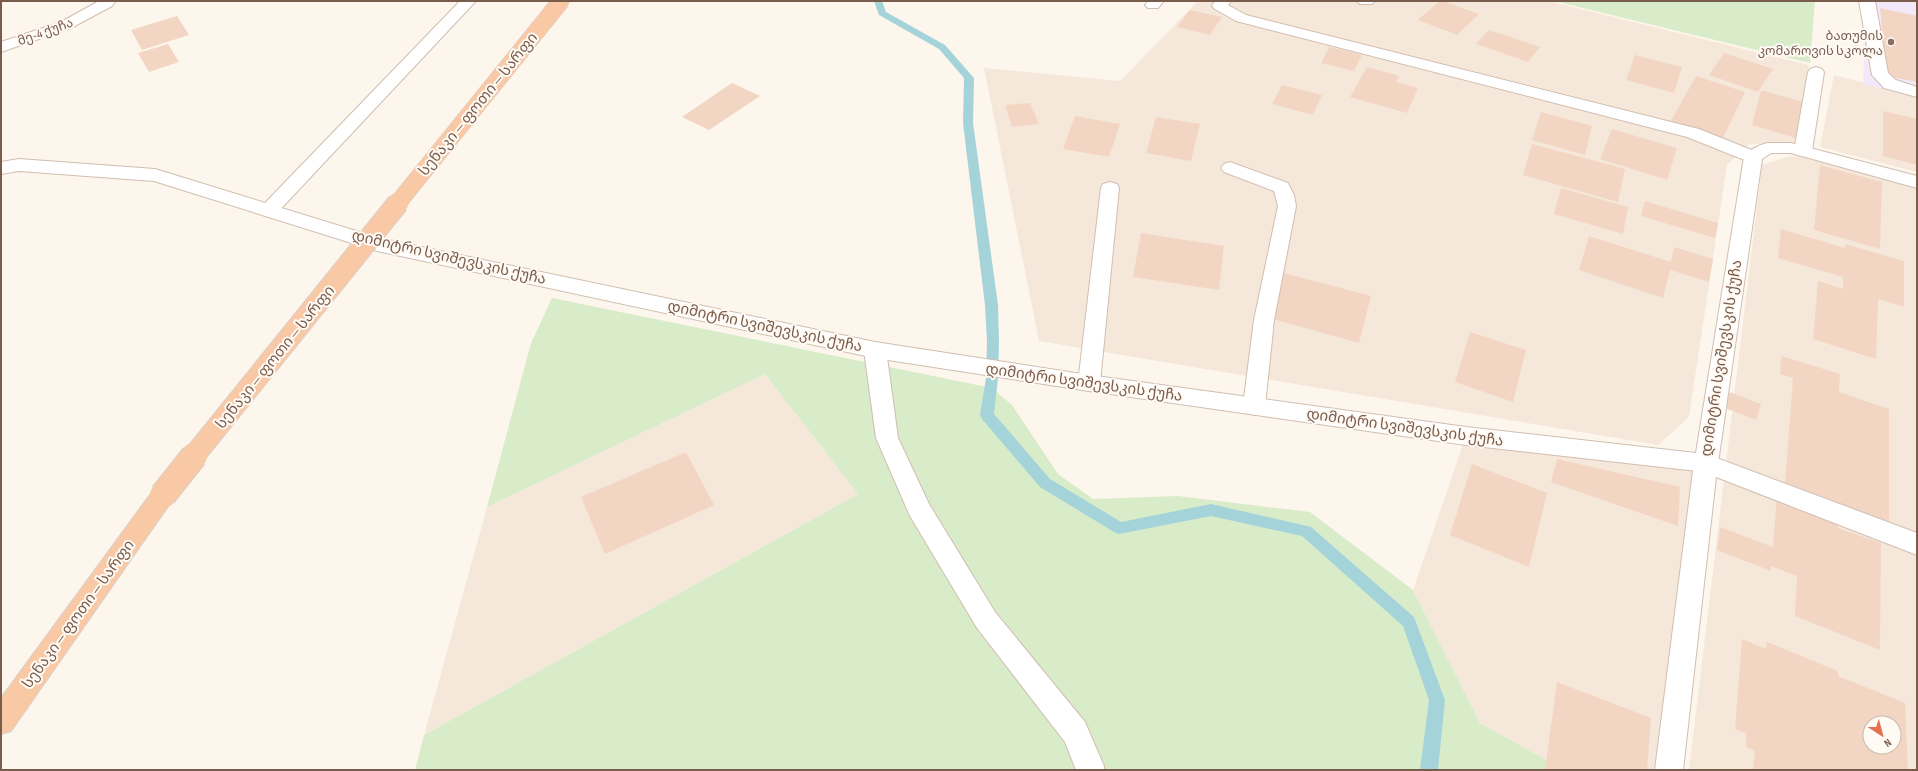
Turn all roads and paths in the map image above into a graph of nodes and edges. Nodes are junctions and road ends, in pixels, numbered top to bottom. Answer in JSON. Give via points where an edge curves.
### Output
{"nodes":[{"id":1,"x":108,"y":1,"type":"edge"},
{"id":2,"x":468,"y":1,"type":"edge"},
{"id":3,"x":561,"y":1,"type":"edge"},
{"id":4,"x":1223,"y":1,"type":"edge"},
{"id":5,"x":1868,"y":1,"type":"edge"},
{"id":6,"x":1,"y":46,"type":"edge"},
{"id":7,"x":1816,"y":72,"type":"dead end"},
{"id":8,"x":1917,"y":92,"type":"edge"},
{"id":9,"x":1803,"y":151,"type":"junction"},
{"id":10,"x":1753,"y":157,"type":"junction"},
{"id":11,"x":1,"y":168,"type":"edge"},
{"id":12,"x":1230,"y":168,"type":"dead end"},
{"id":13,"x":1917,"y":182,"type":"edge"},
{"id":14,"x":1110,"y":188,"type":"dead end"},
{"id":15,"x":268,"y":210,"type":"junction"},
{"id":16,"x":875,"y":350,"type":"junction"},
{"id":17,"x":1089,"y":383,"type":"junction"},
{"id":18,"x":1254,"y":406,"type":"junction"},
{"id":19,"x":1706,"y":463,"type":"junction"},
{"id":20,"x":1917,"y":544,"type":"edge"},
{"id":21,"x":1,"y":721,"type":"edge"},
{"id":22,"x":1090,"y":770,"type":"edge"},
{"id":23,"x":1669,"y":770,"type":"edge"}],
"edges":[{"from":1,"to":6,"type":"street","name":"მე-4 ქუჩა","via":[[66,26]]},
{"from":2,"to":15,"type":"street"},
{"from":3,"to":21,"type":"highway","name":"სენაკი — ფოთი — სარფი","bridge":true,"via":[[163,495]]},
{"from":4,"to":10,"type":"street","via":[[1220,6],[1241,18],[1693,133]]},
{"from":5,"to":8,"type":"street","via":[[1880,75],[1890,84]]},
{"from":7,"to":9,"type":"street"},
{"from":9,"to":10,"type":"street","via":[[1767,148]]},
{"from":9,"to":13,"type":"street"},
{"from":10,"to":19,"type":"street","name":"დიმიტრი სვიშევსკის ქუჩა"},
{"from":11,"to":15,"type":"street","name":"დიმიტრი სვიშევსკის ქუჩა","via":[[19,165],[155,175]]},
{"from":12,"to":18,"type":"street","via":[[1282,187],[1287,206],[1264,320]]},
{"from":14,"to":17,"type":"street"},
{"from":15,"to":16,"type":"street","name":"დიმიტრი სვიშევსკის ქუჩა","via":[[377,244]]},
{"from":16,"to":17,"type":"street","name":"დიმიტრი სვიშევსკის ქუჩა","via":[[944,362],[1046,374]]},
{"from":16,"to":22,"type":"street","via":[[887,438],[919,509],[986,620],[1075,732]]},
{"from":17,"to":18,"type":"street","name":"დიმიტრი სვიშევსკის ქუჩა"},
{"from":18,"to":19,"type":"street","name":"დიმიტრი სვიშევსკის ქუჩა","via":[[1466,436]]},
{"from":19,"to":20,"type":"street"},
{"from":19,"to":23,"type":"street"}]}
